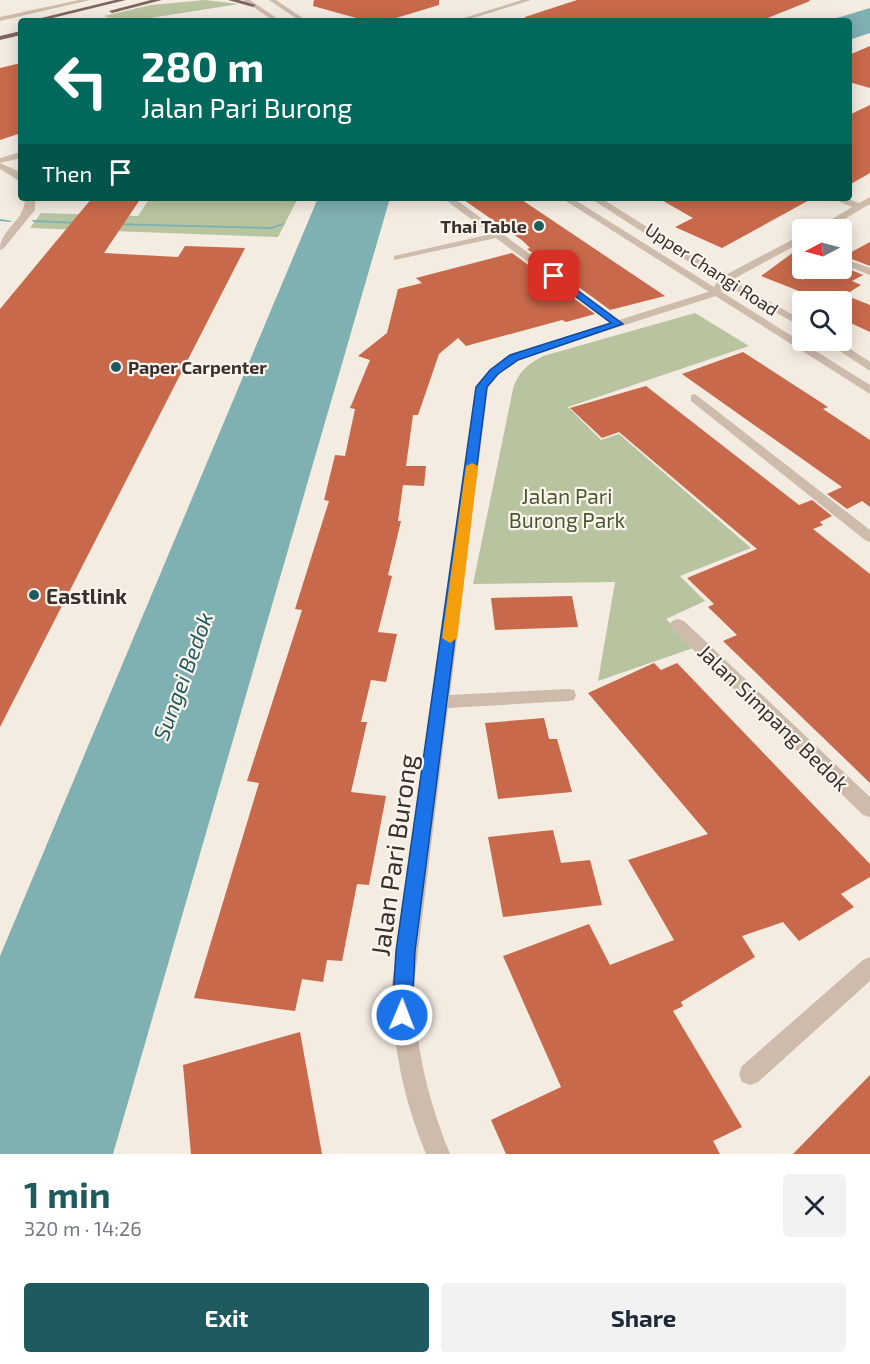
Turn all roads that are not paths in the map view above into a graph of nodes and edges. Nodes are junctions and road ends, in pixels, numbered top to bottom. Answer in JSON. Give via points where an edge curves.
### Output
{"nodes":[{"id":1,"x":87,"y":0,"type":"edge"},
{"id":2,"x":123,"y":0,"type":"edge"},
{"id":3,"x":231,"y":0,"type":"edge"},
{"id":4,"x":246,"y":0,"type":"edge"},
{"id":5,"x":272,"y":0,"type":"edge"},
{"id":6,"x":528,"y":0,"type":"edge"},
{"id":7,"x":162,"y":1,"type":"edge"},
{"id":8,"x":253,"y":5,"type":"junction"},
{"id":9,"x":102,"y":14,"type":"dead end"},
{"id":10,"x":45,"y":18,"type":"edge"},
{"id":11,"x":273,"y":18,"type":"edge"},
{"id":12,"x":299,"y":18,"type":"edge"},
{"id":13,"x":467,"y":18,"type":"edge"},
{"id":14,"x":0,"y":20,"type":"edge"},
{"id":15,"x":18,"y":34,"type":"edge"},
{"id":16,"x":0,"y":38,"type":"edge"},
{"id":17,"x":18,"y":149,"type":"edge"},
{"id":18,"x":0,"y":154,"type":"edge"},
{"id":19,"x":18,"y":156,"type":"edge"},
{"id":20,"x":0,"y":163,"type":"edge"},
{"id":21,"x":18,"y":173,"type":"edge"},
{"id":22,"x":870,"y":200,"type":"edge"},
{"id":23,"x":30,"y":201,"type":"edge"},
{"id":24,"x":452,"y":201,"type":"edge"},
{"id":25,"x":571,"y":201,"type":"edge"},
{"id":26,"x":600,"y":201,"type":"edge"},
{"id":27,"x":844,"y":201,"type":"edge"},
{"id":28,"x":859,"y":207,"type":"junction"},
{"id":29,"x":838,"y":219,"type":"edge"},
{"id":30,"x":499,"y":236,"type":"junction"},
{"id":31,"x":792,"y":246,"type":"edge"},
{"id":32,"x":0,"y":247,"type":"edge"},
{"id":33,"x":398,"y":258,"type":"dead end"},
{"id":34,"x":852,"y":265,"type":"edge"},
{"id":35,"x":870,"y":272,"type":"edge"},
{"id":36,"x":724,"y":280,"type":"junction"},
{"id":37,"x":715,"y":293,"type":"junction"},
{"id":38,"x":792,"y":318,"type":"edge"},
{"id":39,"x":618,"y":324,"type":"junction"},
{"id":40,"x":845,"y":351,"type":"edge"},
{"id":41,"x":870,"y":367,"type":"edge"},
{"id":42,"x":870,"y":390,"type":"edge"},
{"id":43,"x":695,"y":399,"type":"dead end"},
{"id":44,"x":870,"y":537,"type":"edge"},
{"id":45,"x":678,"y":625,"type":"dead end"},
{"id":46,"x":568,"y":695,"type":"dead end"},
{"id":47,"x":441,"y":702,"type":"junction"},
{"id":48,"x":870,"y":808,"type":"edge"},
{"id":49,"x":870,"y":967,"type":"edge"},
{"id":50,"x":750,"y":1074,"type":"dead end"},
{"id":51,"x":438,"y":1154,"type":"edge"}],
"edges":[{"from":1,"to":14,"type":"street"},
{"from":2,"to":10,"type":"main road"},
{"from":3,"to":8,"type":"main road"},
{"from":4,"to":8,"type":"street"},
{"from":5,"to":12,"type":"street"},
{"from":6,"to":13,"type":"street"},
{"from":7,"to":9,"type":"main road"},
{"from":8,"to":11,"type":"street"},
{"from":15,"to":16,"type":"main road"},
{"from":17,"to":18,"type":"street"},
{"from":19,"to":20,"type":"street"},
{"from":20,"to":21,"type":"street"},
{"from":22,"to":28,"type":"street"},
{"from":23,"to":32,"type":"street","via":[[30,210]]},
{"from":24,"to":30,"type":"street"},
{"from":25,"to":37,"type":"street","name":"Upper Changi Road"},
{"from":26,"to":36,"type":"street","name":"Upper Changi Road"},
{"from":27,"to":28,"type":"street"},
{"from":28,"to":29,"type":"street"},
{"from":30,"to":33,"type":"street"},
{"from":30,"to":39,"type":"street"},
{"from":31,"to":36,"type":"street"},
{"from":34,"to":35,"type":"street"},
{"from":36,"to":37,"type":"street"},
{"from":36,"to":38,"type":"street","name":"Upper Changi Road"},
{"from":37,"to":39,"type":"street","name":"Jalan Pari Burong"},
{"from":37,"to":42,"type":"street","name":"Upper Changi Road"},
{"from":39,"to":47,"type":"street","name":"Jalan Pari Burong","via":[[514,357],[482,387]]},
{"from":40,"to":41,"type":"street"},
{"from":43,"to":44,"type":"street"},
{"from":45,"to":48,"type":"street","name":"Jalan Simpang Bedok"},
{"from":46,"to":47,"type":"street"},
{"from":47,"to":51,"type":"street","name":"Jalan Pari Burong","via":[[406,951],[402,1015],[412,1082],[421,1116]]},
{"from":49,"to":50,"type":"street"}]}
